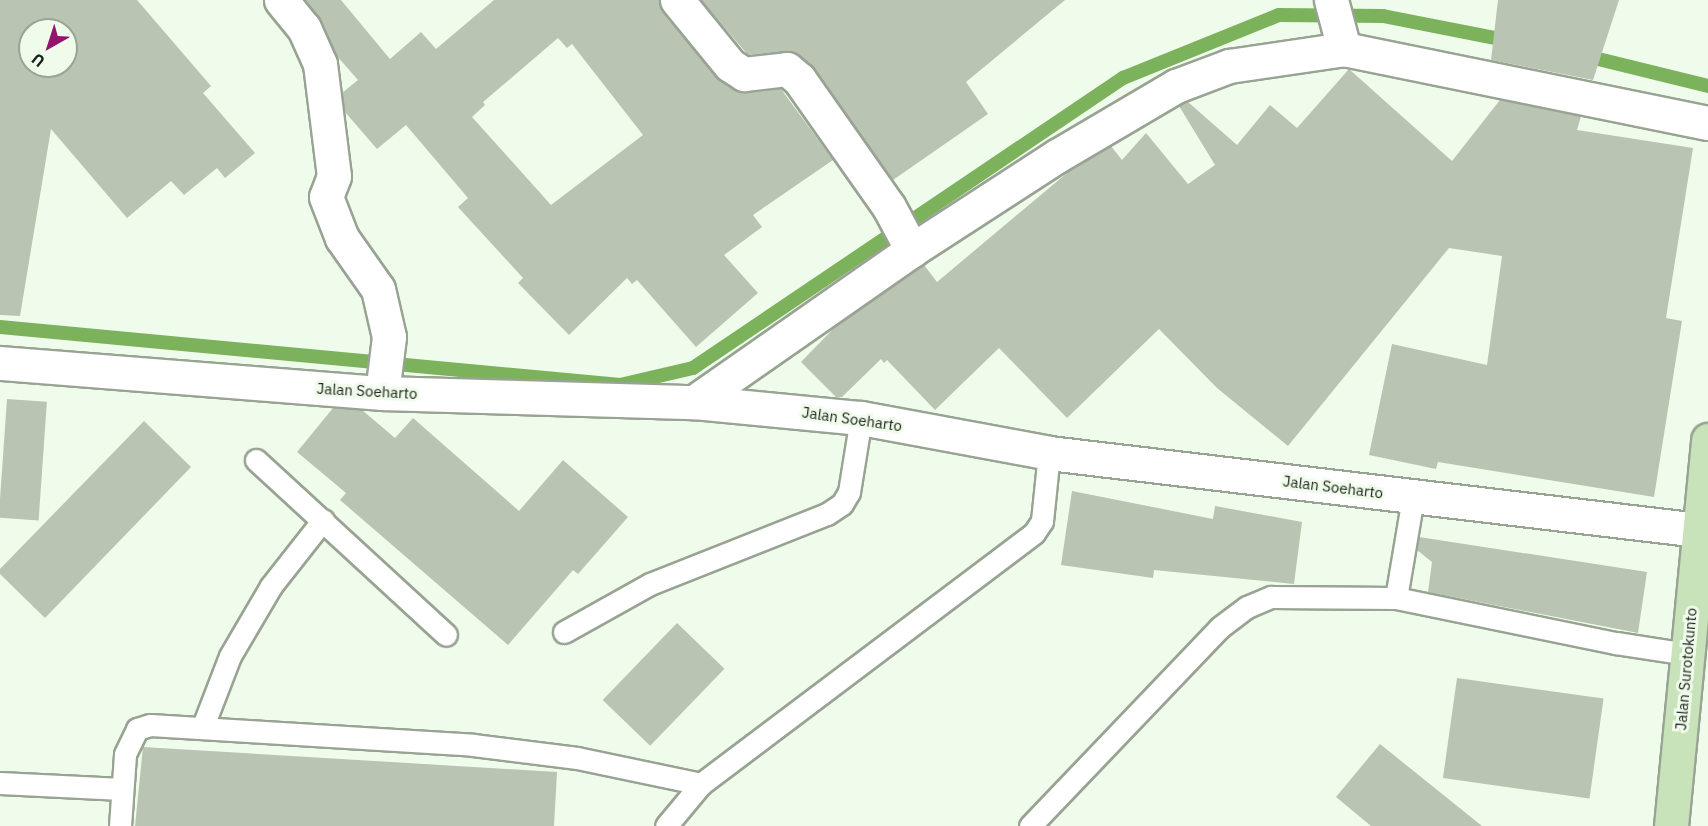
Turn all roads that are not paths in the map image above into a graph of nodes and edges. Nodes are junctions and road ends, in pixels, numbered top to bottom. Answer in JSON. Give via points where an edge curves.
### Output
{"nodes":[{"id":1,"x":281,"y":0,"type":"edge"},
{"id":2,"x":677,"y":0,"type":"edge"},
{"id":3,"x":1331,"y":0,"type":"edge"},
{"id":4,"x":1342,"y":41,"type":"junction"},
{"id":5,"x":1708,"y":123,"type":"edge"},
{"id":6,"x":909,"y":243,"type":"junction"},
{"id":7,"x":0,"y":363,"type":"edge"},
{"id":8,"x":384,"y":385,"type":"junction"},
{"id":9,"x":694,"y":402,"type":"junction"},
{"id":10,"x":861,"y":418,"type":"junction"},
{"id":11,"x":1708,"y":440,"type":"edge"},
{"id":12,"x":1049,"y":453,"type":"junction"},
{"id":13,"x":256,"y":460,"type":"dead end"},
{"id":14,"x":1413,"y":497,"type":"junction"},
{"id":15,"x":323,"y":520,"type":"junction"},
{"id":16,"x":1699,"y":530,"type":"junction"},
{"id":17,"x":1395,"y":598,"type":"junction"},
{"id":18,"x":564,"y":632,"type":"dead end"},
{"id":19,"x":446,"y":635,"type":"dead end"},
{"id":20,"x":1688,"y":654,"type":"junction"},
{"id":21,"x":203,"y":726,"type":"junction"},
{"id":22,"x":0,"y":783,"type":"edge"},
{"id":23,"x":701,"y":784,"type":"junction"},
{"id":24,"x":122,"y":789,"type":"junction"},
{"id":25,"x":120,"y":826,"type":"edge"},
{"id":26,"x":666,"y":826,"type":"edge"},
{"id":27,"x":1030,"y":826,"type":"edge"},
{"id":28,"x":1671,"y":826,"type":"edge"}],
"edges":[{"from":1,"to":8,"type":"street","via":[[304,28],[320,64],[334,176],[326,197],[342,238],[378,289],[389,337]]},
{"from":2,"to":6,"type":"street","via":[[730,65],[744,74],[787,69],[799,78],[889,207]]},
{"from":3,"to":4,"type":"street"},
{"from":4,"to":5,"type":"street"},
{"from":4,"to":6,"type":"street","via":[[1229,66],[1176,86]]},
{"from":6,"to":9,"type":"street"},
{"from":7,"to":8,"type":"street","name":"Jalan Soeharto"},
{"from":8,"to":9,"type":"street","name":"Jalan Soeharto"},
{"from":9,"to":10,"type":"street","name":"Jalan Soeharto"},
{"from":10,"to":12,"type":"street","name":"Jalan Soeharto"},
{"from":10,"to":18,"type":"lane","via":[[849,492],[842,504],[827,514],[650,584]]},
{"from":11,"to":16,"type":"main road","name":"Jalan Surotokunto"},
{"from":12,"to":14,"type":"street","name":"Jalan Soeharto"},
{"from":12,"to":23,"type":"lane","via":[[1042,521],[1034,533]]},
{"from":13,"to":15,"type":"lane"},
{"from":14,"to":16,"type":"street","name":"Jalan Soeharto"},
{"from":14,"to":17,"type":"lane"},
{"from":15,"to":19,"type":"lane"},
{"from":15,"to":21,"type":"lane","via":[[272,586],[236,646]]},
{"from":16,"to":20,"type":"main road","name":"Jalan Surotokunto"},
{"from":17,"to":20,"type":"lane"},
{"from":17,"to":27,"type":"lane","via":[[1281,596],[1247,607],[1219,628]]},
{"from":20,"to":28,"type":"main road","name":"Jalan Surotokunto"},
{"from":21,"to":23,"type":"lane","via":[[473,745],[577,758]]},
{"from":21,"to":24,"type":"lane","via":[[150,725],[137,729],[125,754]]},
{"from":22,"to":24,"type":"lane"},
{"from":23,"to":26,"type":"lane"},
{"from":24,"to":25,"type":"lane"}]}
